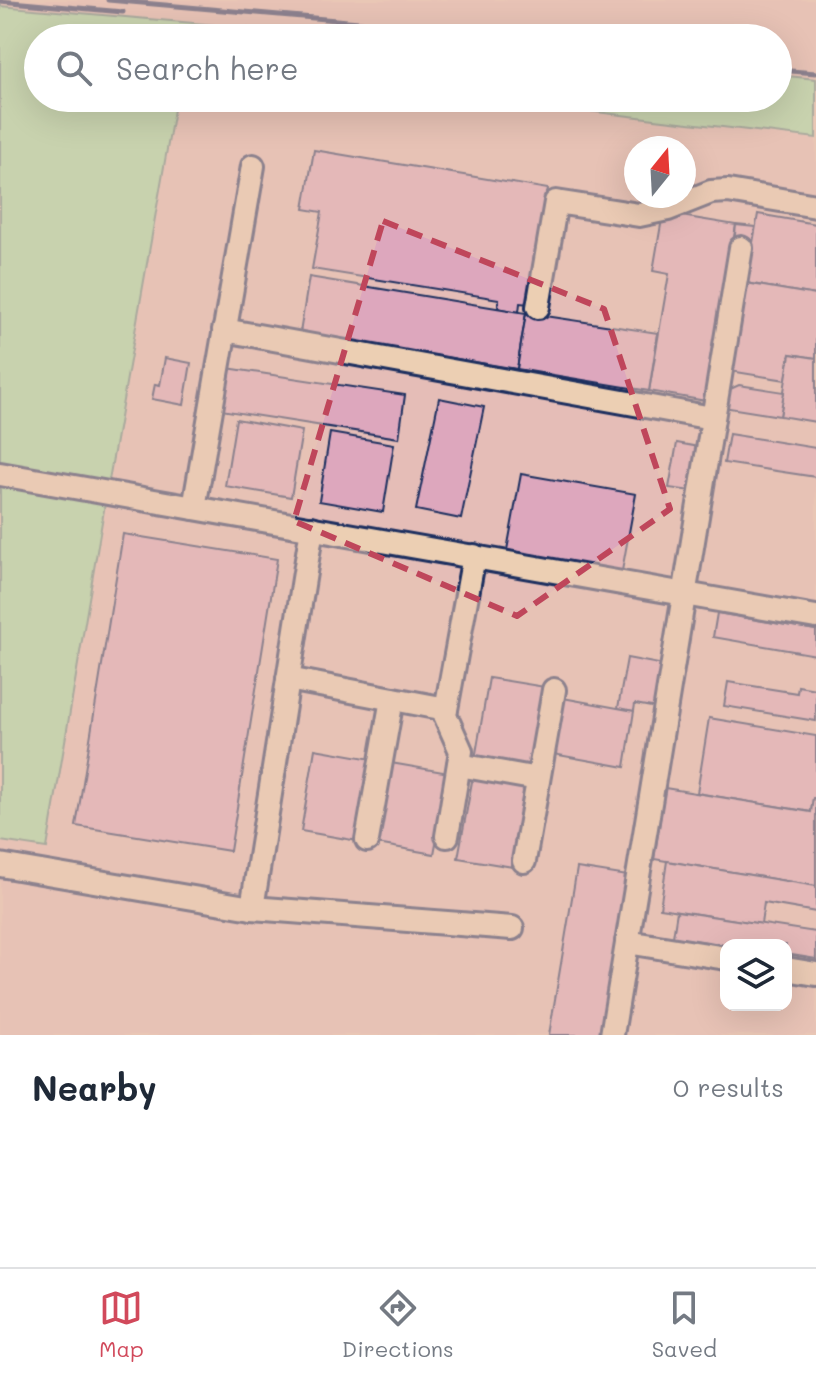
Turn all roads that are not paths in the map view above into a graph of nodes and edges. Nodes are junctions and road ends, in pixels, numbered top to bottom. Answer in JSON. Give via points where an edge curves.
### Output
{"nodes":[{"id":1,"x":253,"y":166,"type":"dead end"},
{"id":2,"x":816,"y":206,"type":"edge"},
{"id":3,"x":741,"y":248,"type":"dead end"},
{"id":4,"x":538,"y":307,"type":"dead end"},
{"id":5,"x":224,"y":330,"type":"junction"},
{"id":6,"x":712,"y":418,"type":"junction"},
{"id":7,"x":0,"y":474,"type":"edge"},
{"id":8,"x":194,"y":508,"type":"junction"},
{"id":9,"x":312,"y":528,"type":"junction"},
{"id":10,"x":474,"y":556,"type":"junction"},
{"id":11,"x":683,"y":592,"type":"junction"},
{"id":12,"x":816,"y":617,"type":"edge"},
{"id":13,"x":288,"y":679,"type":"junction"},
{"id":14,"x":554,"y":690,"type":"dead end"},
{"id":15,"x":392,"y":699,"type":"junction"},
{"id":16,"x":446,"y":709,"type":"junction"},
{"id":17,"x":459,"y":765,"type":"junction"},
{"id":18,"x":538,"y":779,"type":"junction"},
{"id":19,"x":447,"y":836,"type":"dead end"},
{"id":20,"x":367,"y":840,"type":"dead end"},
{"id":21,"x":524,"y":861,"type":"dead end"},
{"id":22,"x":0,"y":865,"type":"edge"},
{"id":23,"x":252,"y":908,"type":"junction"},
{"id":24,"x":512,"y":928,"type":"dead end"},
{"id":25,"x":627,"y":942,"type":"junction"},
{"id":26,"x":720,"y":957,"type":"edge"},
{"id":27,"x":792,"y":970,"type":"edge"},
{"id":28,"x":816,"y":974,"type":"edge"},
{"id":29,"x":612,"y":1035,"type":"edge"}],
"edges":[{"from":1,"to":5,"type":"lane"},
{"from":2,"to":4,"type":"lane","via":[[728,191],[639,215],[556,202]]},
{"from":3,"to":6,"type":"lane"},
{"from":5,"to":6,"type":"lane"},
{"from":5,"to":8,"type":"lane"},
{"from":6,"to":11,"type":"lane"},
{"from":7,"to":8,"type":"lane"},
{"from":8,"to":9,"type":"lane"},
{"from":9,"to":10,"type":"lane"},
{"from":9,"to":13,"type":"lane"},
{"from":10,"to":11,"type":"lane"},
{"from":10,"to":16,"type":"lane"},
{"from":11,"to":12,"type":"lane"},
{"from":11,"to":25,"type":"lane"},
{"from":13,"to":15,"type":"lane"},
{"from":13,"to":23,"type":"lane"},
{"from":14,"to":18,"type":"lane"},
{"from":15,"to":16,"type":"lane"},
{"from":15,"to":20,"type":"lane"},
{"from":16,"to":17,"type":"lane","via":[[461,751]]},
{"from":17,"to":18,"type":"lane"},
{"from":17,"to":19,"type":"lane"},
{"from":18,"to":21,"type":"lane"},
{"from":22,"to":23,"type":"lane"},
{"from":23,"to":24,"type":"lane"},
{"from":25,"to":26,"type":"lane"},
{"from":25,"to":29,"type":"lane"},
{"from":27,"to":28,"type":"lane"}]}
